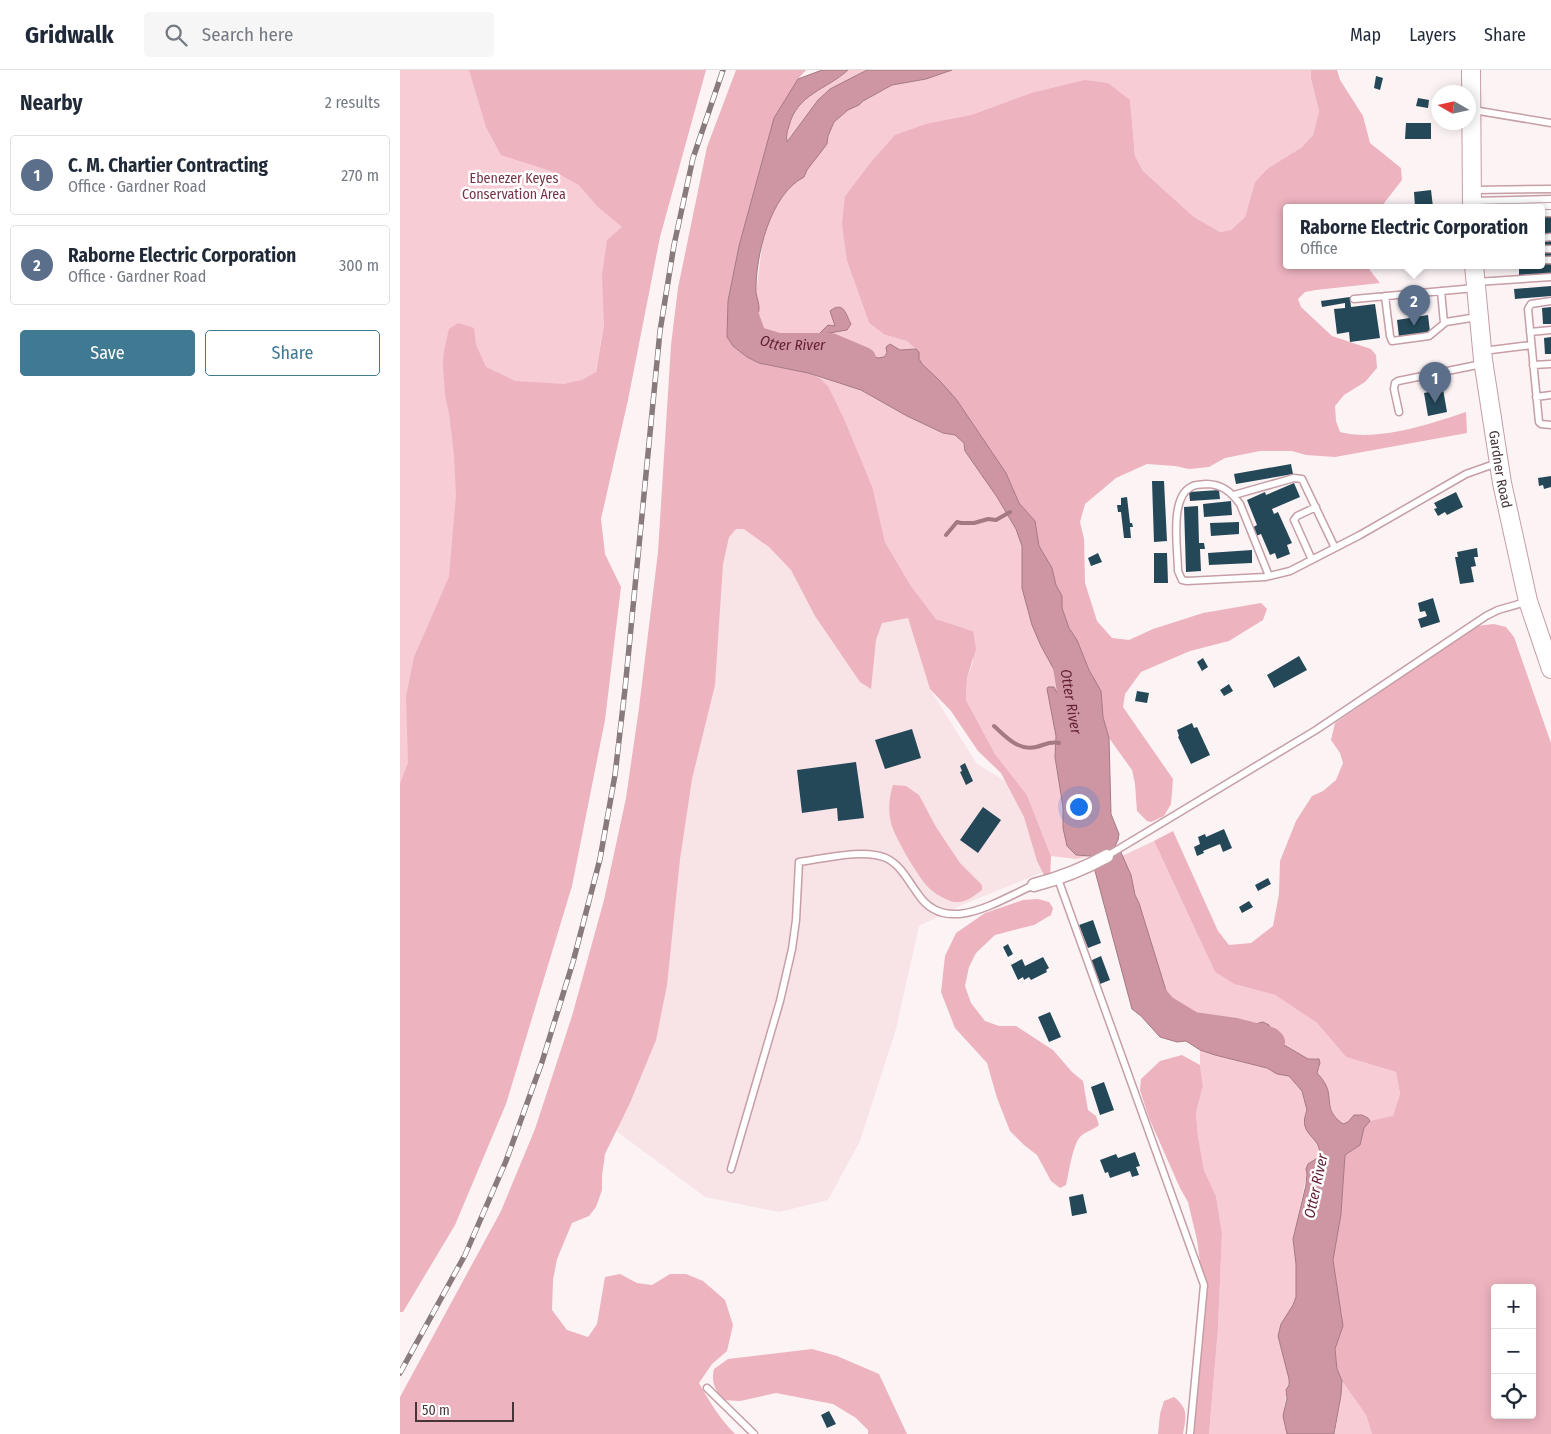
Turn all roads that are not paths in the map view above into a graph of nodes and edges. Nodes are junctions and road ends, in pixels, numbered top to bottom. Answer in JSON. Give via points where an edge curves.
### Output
{"nodes":[{"id":1,"x":1471,"y":70,"type":"edge"},
{"id":2,"x":1471,"y":85,"type":"edge"},
{"id":3,"x":1476,"y":111,"type":"edge"},
{"id":4,"x":1551,"y":123,"type":"edge"},
{"id":5,"x":1471,"y":130,"type":"edge"},
{"id":6,"x":1551,"y":189,"type":"edge"},
{"id":7,"x":1551,"y":199,"type":"edge"},
{"id":8,"x":1472,"y":200,"type":"edge"},
{"id":9,"x":1551,"y":277,"type":"edge"},
{"id":10,"x":1475,"y":278,"type":"edge"},
{"id":11,"x":1441,"y":291,"type":"junction"},
{"id":12,"x":1385,"y":296,"type":"junction"},
{"id":13,"x":1354,"y":299,"type":"dead end"},
{"id":14,"x":1551,"y":301,"type":"edge"},
{"id":15,"x":1478,"y":317,"type":"junction"},
{"id":16,"x":1444,"y":323,"type":"junction"},
{"id":17,"x":1551,"y":330,"type":"edge"},
{"id":18,"x":1530,"y":332,"type":"junction"},
{"id":19,"x":1531,"y":345,"type":"junction"},
{"id":20,"x":1482,"y":357,"type":"junction"},
{"id":21,"x":1551,"y":364,"type":"edge"},
{"id":22,"x":1533,"y":365,"type":"junction"},
{"id":23,"x":1551,"y":395,"type":"edge"},
{"id":24,"x":1536,"y":396,"type":"junction"},
{"id":25,"x":1399,"y":412,"type":"dead end"},
{"id":26,"x":1551,"y":425,"type":"edge"},
{"id":27,"x":1498,"y":463,"type":"junction"},
{"id":28,"x":1234,"y":495,"type":"junction"},
{"id":29,"x":1316,"y":507,"type":"junction"},
{"id":30,"x":1336,"y":548,"type":"junction"},
{"id":31,"x":1312,"y":560,"type":"junction"},
{"id":32,"x":1269,"y":576,"type":"junction"},
{"id":33,"x":1528,"y":601,"type":"junction"},
{"id":34,"x":1551,"y":669,"type":"edge"},
{"id":35,"x":1107,"y":856,"type":"joint"},
{"id":36,"x":1058,"y":879,"type":"junction"},
{"id":37,"x":1034,"y":885,"type":"joint"},
{"id":38,"x":731,"y":1169,"type":"dead end"},
{"id":39,"x":706,"y":1388,"type":"dead end"},
{"id":40,"x":754,"y":1434,"type":"edge"},
{"id":41,"x":1190,"y":1434,"type":"edge"}],
"edges":[{"from":1,"to":2,"type":"main road"},
{"from":3,"to":4,"type":"lane"},
{"from":5,"to":8,"type":"main road"},
{"from":6,"to":8,"type":"lane"},
{"from":7,"to":8,"type":"lane"},
{"from":9,"to":10,"type":"lane"},
{"from":10,"to":11,"type":"lane"},
{"from":10,"to":15,"type":"main road","name":"Gardner Road"},
{"from":11,"to":12,"type":"lane"},
{"from":11,"to":16,"type":"lane"},
{"from":12,"to":13,"type":"lane"},
{"from":12,"to":16,"type":"lane","via":[[1392,341],[1429,336]]},
{"from":14,"to":18,"type":"lane","via":[[1530,304]]},
{"from":15,"to":16,"type":"lane"},
{"from":15,"to":20,"type":"main road","name":"Gardner Road"},
{"from":17,"to":18,"type":"lane"},
{"from":18,"to":19,"type":"lane"},
{"from":19,"to":20,"type":"lane"},
{"from":19,"to":22,"type":"lane"},
{"from":20,"to":25,"type":"lane","via":[[1398,381],[1394,389]]},
{"from":20,"to":27,"type":"main road","name":"Gardner Road"},
{"from":21,"to":22,"type":"lane"},
{"from":22,"to":24,"type":"lane"},
{"from":23,"to":24,"type":"lane"},
{"from":24,"to":26,"type":"lane","via":[[1539,422]]},
{"from":27,"to":30,"type":"lane","via":[[1466,474]]},
{"from":27,"to":33,"type":"main road","name":"Gardner Road"},
{"from":28,"to":29,"type":"lane","via":[[1299,478]]},
{"from":28,"to":32,"type":"lane"},
{"from":28,"to":32,"type":"lane","via":[[1210,484],[1190,487],[1180,498],[1177,510],[1179,576],[1186,581]]},
{"from":29,"to":30,"type":"lane"},
{"from":29,"to":31,"type":"lane","via":[[1294,520]]},
{"from":30,"to":31,"type":"lane"},
{"from":31,"to":32,"type":"lane","via":[[1290,571]]},
{"from":33,"to":34,"type":"main road","name":"Gardner Road"},
{"from":33,"to":35,"type":"lane","via":[[1486,616],[1316,730]]},
{"from":35,"to":36,"type":"street","via":[[1079,872]]},
{"from":36,"to":37,"type":"street"},
{"from":36,"to":41,"type":"lane","via":[[1204,1285]]},
{"from":37,"to":38,"type":"lane","via":[[975,911],[946,914],[924,903],[898,866],[885,857],[860,854],[799,862],[792,949]]},
{"from":39,"to":40,"type":"lane"}]}
